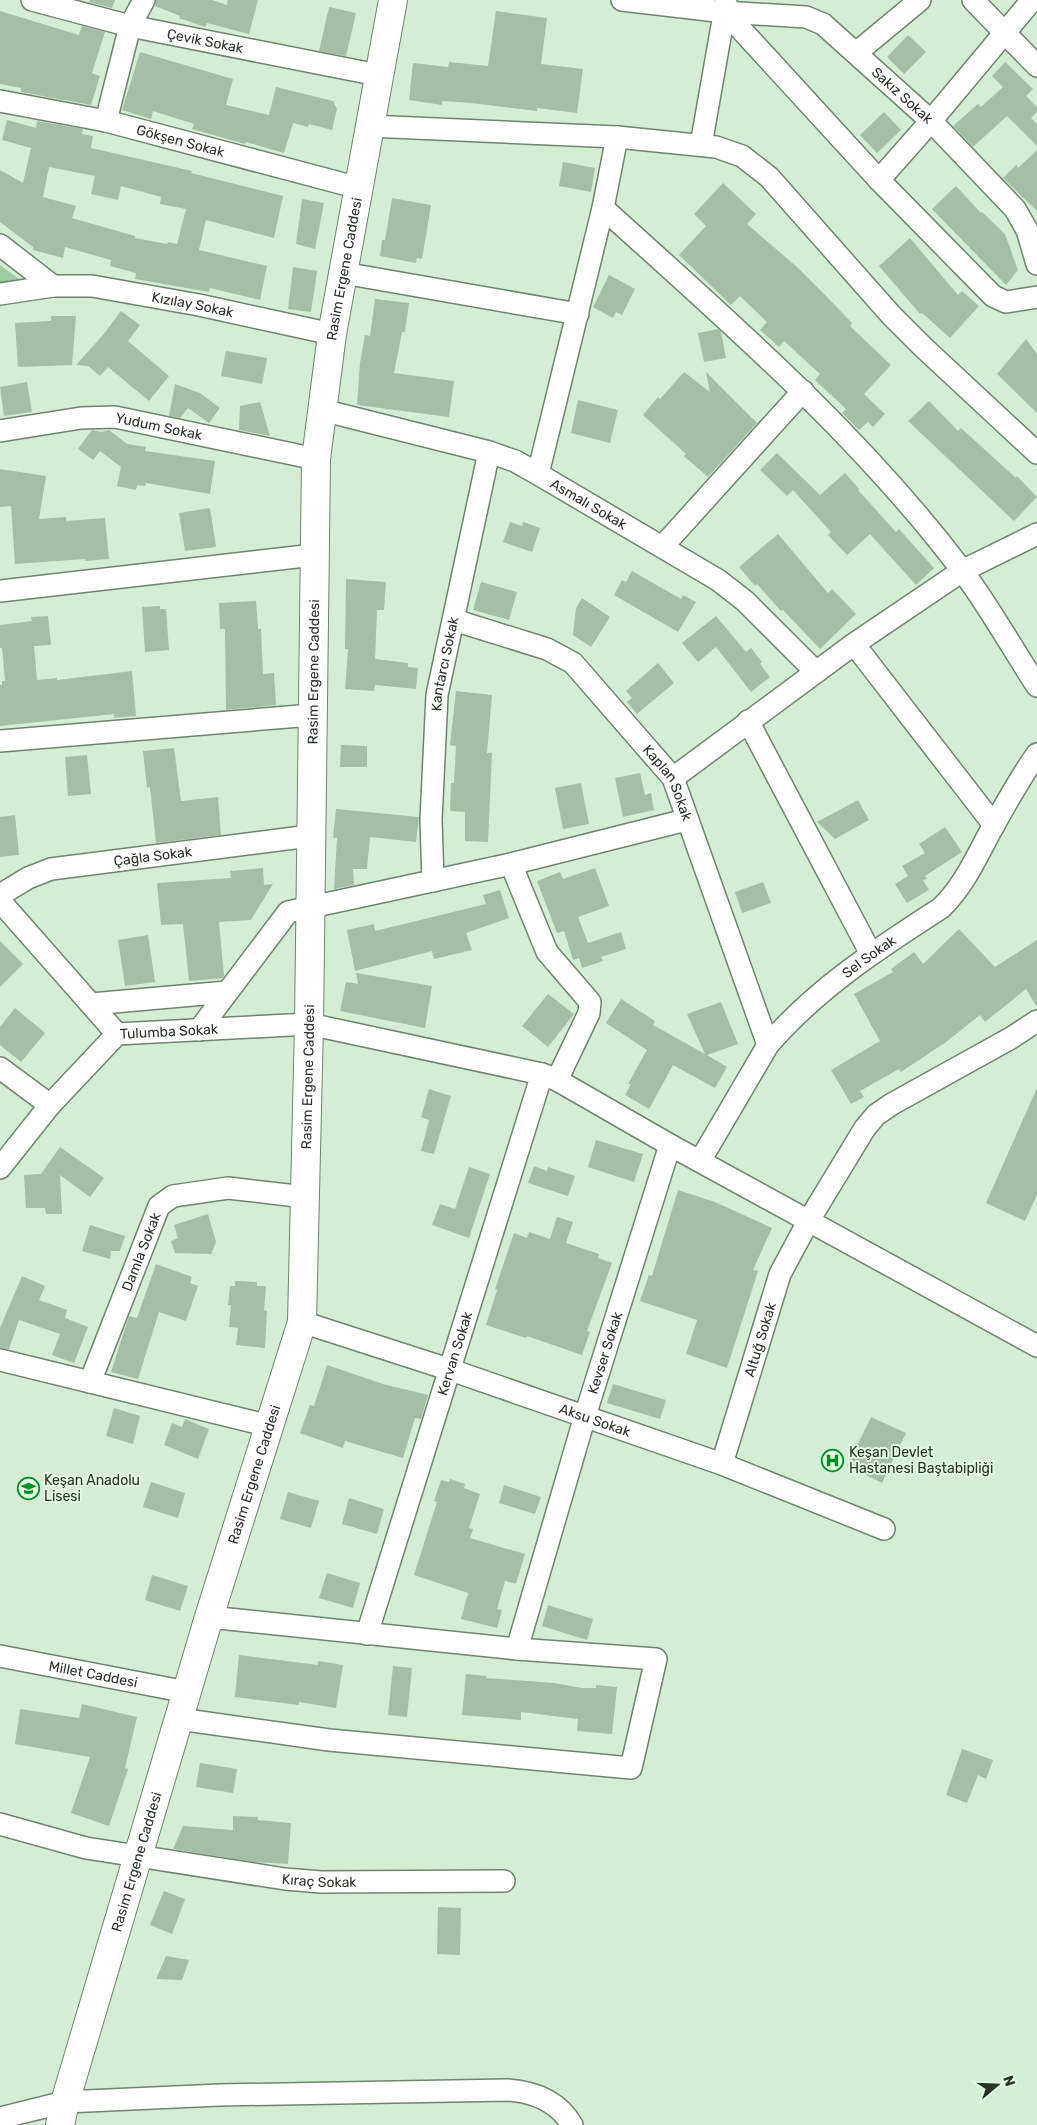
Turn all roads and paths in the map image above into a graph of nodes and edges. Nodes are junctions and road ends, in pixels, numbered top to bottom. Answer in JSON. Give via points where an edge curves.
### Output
{"nodes":[{"id":1,"x":32,"y":0,"type":"edge"},
{"id":2,"x":144,"y":0,"type":"edge"},
{"id":3,"x":392,"y":0,"type":"edge"},
{"id":4,"x":622,"y":0,"type":"edge"},
{"id":5,"x":920,"y":0,"type":"edge"},
{"id":6,"x":973,"y":0,"type":"edge"},
{"id":7,"x":1032,"y":0,"type":"edge"},
{"id":8,"x":726,"y":6,"type":"edge"},
{"id":9,"x":811,"y":9,"type":"edge"},
{"id":10,"x":130,"y":26,"type":"junction"},
{"id":11,"x":1006,"y":33,"type":"junction"},
{"id":12,"x":856,"y":53,"type":"junction"},
{"id":13,"x":1037,"y":66,"type":"edge"},
{"id":14,"x":378,"y":75,"type":"junction"},
{"id":15,"x":0,"y":101,"type":"edge"},
{"id":16,"x":106,"y":121,"type":"junction"},
{"id":17,"x":931,"y":122,"type":"junction"},
{"id":18,"x":370,"y":126,"type":"junction"},
{"id":19,"x":617,"y":137,"type":"junction"},
{"id":20,"x":701,"y":145,"type":"junction"},
{"id":21,"x":879,"y":180,"type":"junction"},
{"id":22,"x":359,"y":188,"type":"junction"},
{"id":23,"x":603,"y":208,"type":"junction"},
{"id":24,"x":0,"y":245,"type":"edge"},
{"id":25,"x":1036,"y":254,"type":"edge"},
{"id":26,"x":343,"y":272,"type":"junction"},
{"id":27,"x":53,"y":286,"type":"junction"},
{"id":28,"x":0,"y":294,"type":"edge"},
{"id":29,"x":1037,"y":297,"type":"edge"},
{"id":30,"x":578,"y":314,"type":"junction"},
{"id":31,"x":332,"y":334,"type":"junction"},
{"id":32,"x":803,"y":391,"type":"junction"},
{"id":33,"x":322,"y":410,"type":"junction"},
{"id":34,"x":0,"y":432,"type":"edge"},
{"id":35,"x":489,"y":452,"type":"junction"},
{"id":36,"x":1037,"y":453,"type":"edge"},
{"id":37,"x":316,"y":459,"type":"junction"},
{"id":38,"x":538,"y":474,"type":"junction"},
{"id":39,"x":1037,"y":534,"type":"edge"},
{"id":40,"x":663,"y":546,"type":"junction"},
{"id":41,"x":314,"y":556,"type":"junction"},
{"id":42,"x":962,"y":571,"type":"junction"},
{"id":43,"x":0,"y":592,"type":"edge"},
{"id":44,"x":454,"y":620,"type":"junction"},
{"id":45,"x":854,"y":644,"type":"junction"},
{"id":46,"x":816,"y":672,"type":"junction"},
{"id":47,"x":1037,"y":686,"type":"edge"},
{"id":48,"x":312,"y":714,"type":"junction"},
{"id":49,"x":748,"y":721,"type":"junction"},
{"id":50,"x":0,"y":741,"type":"edge"},
{"id":51,"x":1037,"y":754,"type":"edge"},
{"id":52,"x":673,"y":778,"type":"junction"},
{"id":53,"x":686,"y":820,"type":"junction"},
{"id":54,"x":994,"y":825,"type":"junction"},
{"id":55,"x":310,"y":836,"type":"junction"},
{"id":56,"x":511,"y":864,"type":"junction"},
{"id":57,"x":433,"y":881,"type":"junction"},
{"id":58,"x":0,"y":895,"type":"edge"},
{"id":59,"x":0,"y":902,"type":"edge"},
{"id":60,"x":310,"y":906,"type":"junction"},
{"id":61,"x":871,"y":954,"type":"junction"},
{"id":62,"x":227,"y":992,"type":"junction"},
{"id":63,"x":91,"y":1004,"type":"junction"},
{"id":64,"x":1037,"y":1021,"type":"edge"},
{"id":65,"x":309,"y":1024,"type":"junction"},
{"id":66,"x":199,"y":1030,"type":"junction"},
{"id":67,"x":117,"y":1034,"type":"junction"},
{"id":68,"x":768,"y":1045,"type":"junction"},
{"id":69,"x":0,"y":1068,"type":"edge"},
{"id":70,"x":549,"y":1077,"type":"junction"},
{"id":71,"x":50,"y":1105,"type":"junction"},
{"id":72,"x":670,"y":1145,"type":"junction"},
{"id":73,"x":700,"y":1161,"type":"junction"},
{"id":74,"x":0,"y":1168,"type":"edge"},
{"id":75,"x":306,"y":1197,"type":"junction"},
{"id":76,"x":809,"y":1220,"type":"junction"},
{"id":77,"x":302,"y":1322,"type":"junction"},
{"id":78,"x":1036,"y":1343,"type":"edge"},
{"id":79,"x":0,"y":1360,"type":"edge"},
{"id":80,"x":450,"y":1370,"type":"junction"},
{"id":81,"x":90,"y":1382,"type":"junction"},
{"id":82,"x":585,"y":1416,"type":"junction"},
{"id":83,"x":270,"y":1426,"type":"junction"},
{"id":84,"x":722,"y":1464,"type":"junction"},
{"id":85,"x":884,"y":1529,"type":"dead end"},
{"id":86,"x":209,"y":1616,"type":"junction"},
{"id":87,"x":367,"y":1634,"type":"junction"},
{"id":88,"x":517,"y":1649,"type":"junction"},
{"id":89,"x":0,"y":1656,"type":"edge"},
{"id":90,"x":187,"y":1692,"type":"junction"},
{"id":91,"x":179,"y":1718,"type":"junction"},
{"id":92,"x":0,"y":1824,"type":"edge"},
{"id":93,"x":138,"y":1857,"type":"junction"},
{"id":94,"x":504,"y":1880,"type":"dead end"},
{"id":95,"x":63,"y":2113,"type":"edge"},
{"id":96,"x":0,"y":2118,"type":"edge"},
{"id":97,"x":572,"y":2125,"type":"edge"}],
"edges":[{"from":1,"to":10,"type":"street","name":"Çevik Sokak"},
{"from":2,"to":10,"type":"street"},
{"from":3,"to":14,"type":"main road","name":"Rasim Ergene Caddesi"},
{"from":4,"to":8,"type":"street","name":"Sakız Sokak"},
{"from":5,"to":12,"type":"street"},
{"from":6,"to":11,"type":"street"},
{"from":7,"to":11,"type":"street"},
{"from":8,"to":9,"type":"street","name":"Sakız Sokak"},
{"from":8,"to":20,"type":"street"},
{"from":8,"to":21,"type":"street"},
{"from":9,"to":12,"type":"street","name":"Sakız Sokak"},
{"from":10,"to":14,"type":"street","name":"Çevik Sokak"},
{"from":10,"to":16,"type":"street"},
{"from":11,"to":13,"type":"street"},
{"from":11,"to":17,"type":"street"},
{"from":12,"to":17,"type":"street","name":"Sakız Sokak"},
{"from":14,"to":18,"type":"main road","name":"Rasim Ergene Caddesi"},
{"from":15,"to":16,"type":"street","name":"Gökşen Sokak"},
{"from":16,"to":22,"type":"street","name":"Gökşen Sokak"},
{"from":17,"to":21,"type":"street"},
{"from":17,"to":25,"type":"street","name":"Sakız Sokak","via":[[1015,209]]},
{"from":18,"to":19,"type":"street"},
{"from":18,"to":22,"type":"main road","name":"Rasim Ergene Caddesi"},
{"from":19,"to":20,"type":"street"},
{"from":19,"to":23,"type":"street"},
{"from":20,"to":36,"type":"street","via":[[734,152],[769,177],[891,315]]},
{"from":21,"to":29,"type":"street","via":[[993,296],[1006,302]]},
{"from":22,"to":26,"type":"main road","name":"Rasim Ergene Caddesi"},
{"from":23,"to":30,"type":"street"},
{"from":23,"to":32,"type":"street"},
{"from":24,"to":27,"type":"street"},
{"from":26,"to":30,"type":"street"},
{"from":26,"to":31,"type":"main road","name":"Rasim Ergene Caddesi"},
{"from":27,"to":28,"type":"street","name":"Kızılay Sokak"},
{"from":27,"to":31,"type":"street","name":"Kızılay Sokak","via":[[92,286],[129,292]]},
{"from":30,"to":38,"type":"street"},
{"from":31,"to":33,"type":"main road","name":"Rasim Ergene Caddesi"},
{"from":32,"to":40,"type":"street"},
{"from":32,"to":42,"type":"street","via":[[891,485]]},
{"from":33,"to":35,"type":"street","name":"Asmalı Sokak"},
{"from":33,"to":37,"type":"main road","name":"Rasim Ergene Caddesi"},
{"from":34,"to":37,"type":"street","name":"Yudum Sokak","via":[[81,418],[115,417]]},
{"from":35,"to":38,"type":"street","name":"Asmalı Sokak","via":[[516,461]]},
{"from":35,"to":44,"type":"street","name":"Kantarcı Sokak"},
{"from":37,"to":41,"type":"main road","name":"Rasim Ergene Caddesi"},
{"from":38,"to":40,"type":"street","name":"Asmalı Sokak"},
{"from":39,"to":42,"type":"street"},
{"from":40,"to":46,"type":"street","name":"Asmalı Sokak","via":[[733,590]]},
{"from":41,"to":43,"type":"street"},
{"from":41,"to":48,"type":"main road","name":"Rasim Ergene Caddesi"},
{"from":42,"to":45,"type":"street"},
{"from":42,"to":47,"type":"street"},
{"from":44,"to":52,"type":"street","name":"Kaplan Sokak","via":[[547,649],[573,663]]},
{"from":44,"to":57,"type":"street","name":"Kantarcı Sokak","via":[[444,659],[435,720],[431,820]]},
{"from":45,"to":46,"type":"street"},
{"from":45,"to":54,"type":"street"},
{"from":46,"to":49,"type":"street"},
{"from":48,"to":50,"type":"street"},
{"from":48,"to":55,"type":"main road","name":"Rasim Ergene Caddesi"},
{"from":49,"to":52,"type":"street"},
{"from":49,"to":61,"type":"street"},
{"from":51,"to":54,"type":"street","name":"Sel Sokak"},
{"from":52,"to":53,"type":"street","name":"Kaplan Sokak"},
{"from":53,"to":56,"type":"street"},
{"from":53,"to":68,"type":"street","name":"Kaplan Sokak"},
{"from":54,"to":61,"type":"street","name":"Sel Sokak","via":[[950,899]]},
{"from":55,"to":58,"type":"street","name":"Çağla Sokak","via":[[56,868],[28,878]]},
{"from":55,"to":60,"type":"main road","name":"Rasim Ergene Caddesi"},
{"from":56,"to":57,"type":"street"},
{"from":56,"to":70,"type":"street","name":"Kervan Sokak","via":[[547,952],[590,1002],[589,1013]]},
{"from":57,"to":60,"type":"street"},
{"from":59,"to":63,"type":"street"},
{"from":60,"to":62,"type":"street","via":[[288,912]]},
{"from":60,"to":65,"type":"main road","name":"Rasim Ergene Caddesi"},
{"from":61,"to":68,"type":"street","name":"Sel Sokak","via":[[819,995]]},
{"from":62,"to":63,"type":"street"},
{"from":62,"to":66,"type":"street"},
{"from":63,"to":67,"type":"street"},
{"from":64,"to":76,"type":"street","name":"Altuğ Sokak","via":[[876,1115],[860,1135]]},
{"from":65,"to":66,"type":"street","name":"Tulumba Sokak"},
{"from":65,"to":70,"type":"street","name":"Tulumba Sokak"},
{"from":65,"to":75,"type":"main road","name":"Rasim Ergene Caddesi"},
{"from":66,"to":67,"type":"street","name":"Tulumba Sokak"},
{"from":67,"to":71,"type":"street","name":"Tulumba Sokak"},
{"from":68,"to":73,"type":"street","name":"Sel Sokak"},
{"from":69,"to":71,"type":"street"},
{"from":70,"to":72,"type":"street","name":"Tulumba Sokak"},
{"from":70,"to":80,"type":"street","name":"Kervan Sokak"},
{"from":71,"to":74,"type":"street","name":"Tulumba Sokak"},
{"from":72,"to":73,"type":"street","name":"Tulumba Sokak"},
{"from":72,"to":82,"type":"street","name":"Kevser Sokak"},
{"from":73,"to":76,"type":"street","name":"Tulumba Sokak"},
{"from":75,"to":77,"type":"main road","name":"Rasim Ergene Caddesi"},
{"from":75,"to":81,"type":"street","name":"Damla Sokak","via":[[228,1188],[181,1194],[165,1200],[159,1206]]},
{"from":76,"to":78,"type":"street","name":"Tulumba Sokak"},
{"from":76,"to":84,"type":"street","name":"Altuğ Sokak","via":[[780,1274]]},
{"from":77,"to":80,"type":"street","name":"Aksu Sokak"},
{"from":77,"to":83,"type":"main road","name":"Rasim Ergene Caddesi"},
{"from":79,"to":81,"type":"street"},
{"from":80,"to":82,"type":"street","name":"Aksu Sokak"},
{"from":80,"to":87,"type":"street","name":"Kervan Sokak"},
{"from":81,"to":83,"type":"street"},
{"from":82,"to":84,"type":"street","name":"Aksu Sokak"},
{"from":82,"to":88,"type":"street","name":"Kevser Sokak"},
{"from":83,"to":86,"type":"main road","name":"Rasim Ergene Caddesi"},
{"from":84,"to":85,"type":"street","name":"Aksu Sokak"},
{"from":86,"to":87,"type":"street"},
{"from":86,"to":90,"type":"main road","name":"Rasim Ergene Caddesi"},
{"from":87,"to":88,"type":"street"},
{"from":88,"to":91,"type":"street","via":[[656,1659],[631,1768],[329,1740]]},
{"from":89,"to":90,"type":"street","name":"Millet Caddesi"},
{"from":90,"to":91,"type":"main road","name":"Rasim Ergene Caddesi"},
{"from":91,"to":93,"type":"main road","name":"Rasim Ergene Caddesi"},
{"from":92,"to":93,"type":"street","name":"Kıraç Sokak","via":[[86,1848]]},
{"from":93,"to":94,"type":"street","name":"Kıraç Sokak","via":[[304,1881]]},
{"from":93,"to":95,"type":"main road","name":"Rasim Ergene Caddesi"},
{"from":95,"to":96,"type":"street"},
{"from":95,"to":97,"type":"street","via":[[219,2095],[508,2090],[548,2100],[564,2113]]}]}
